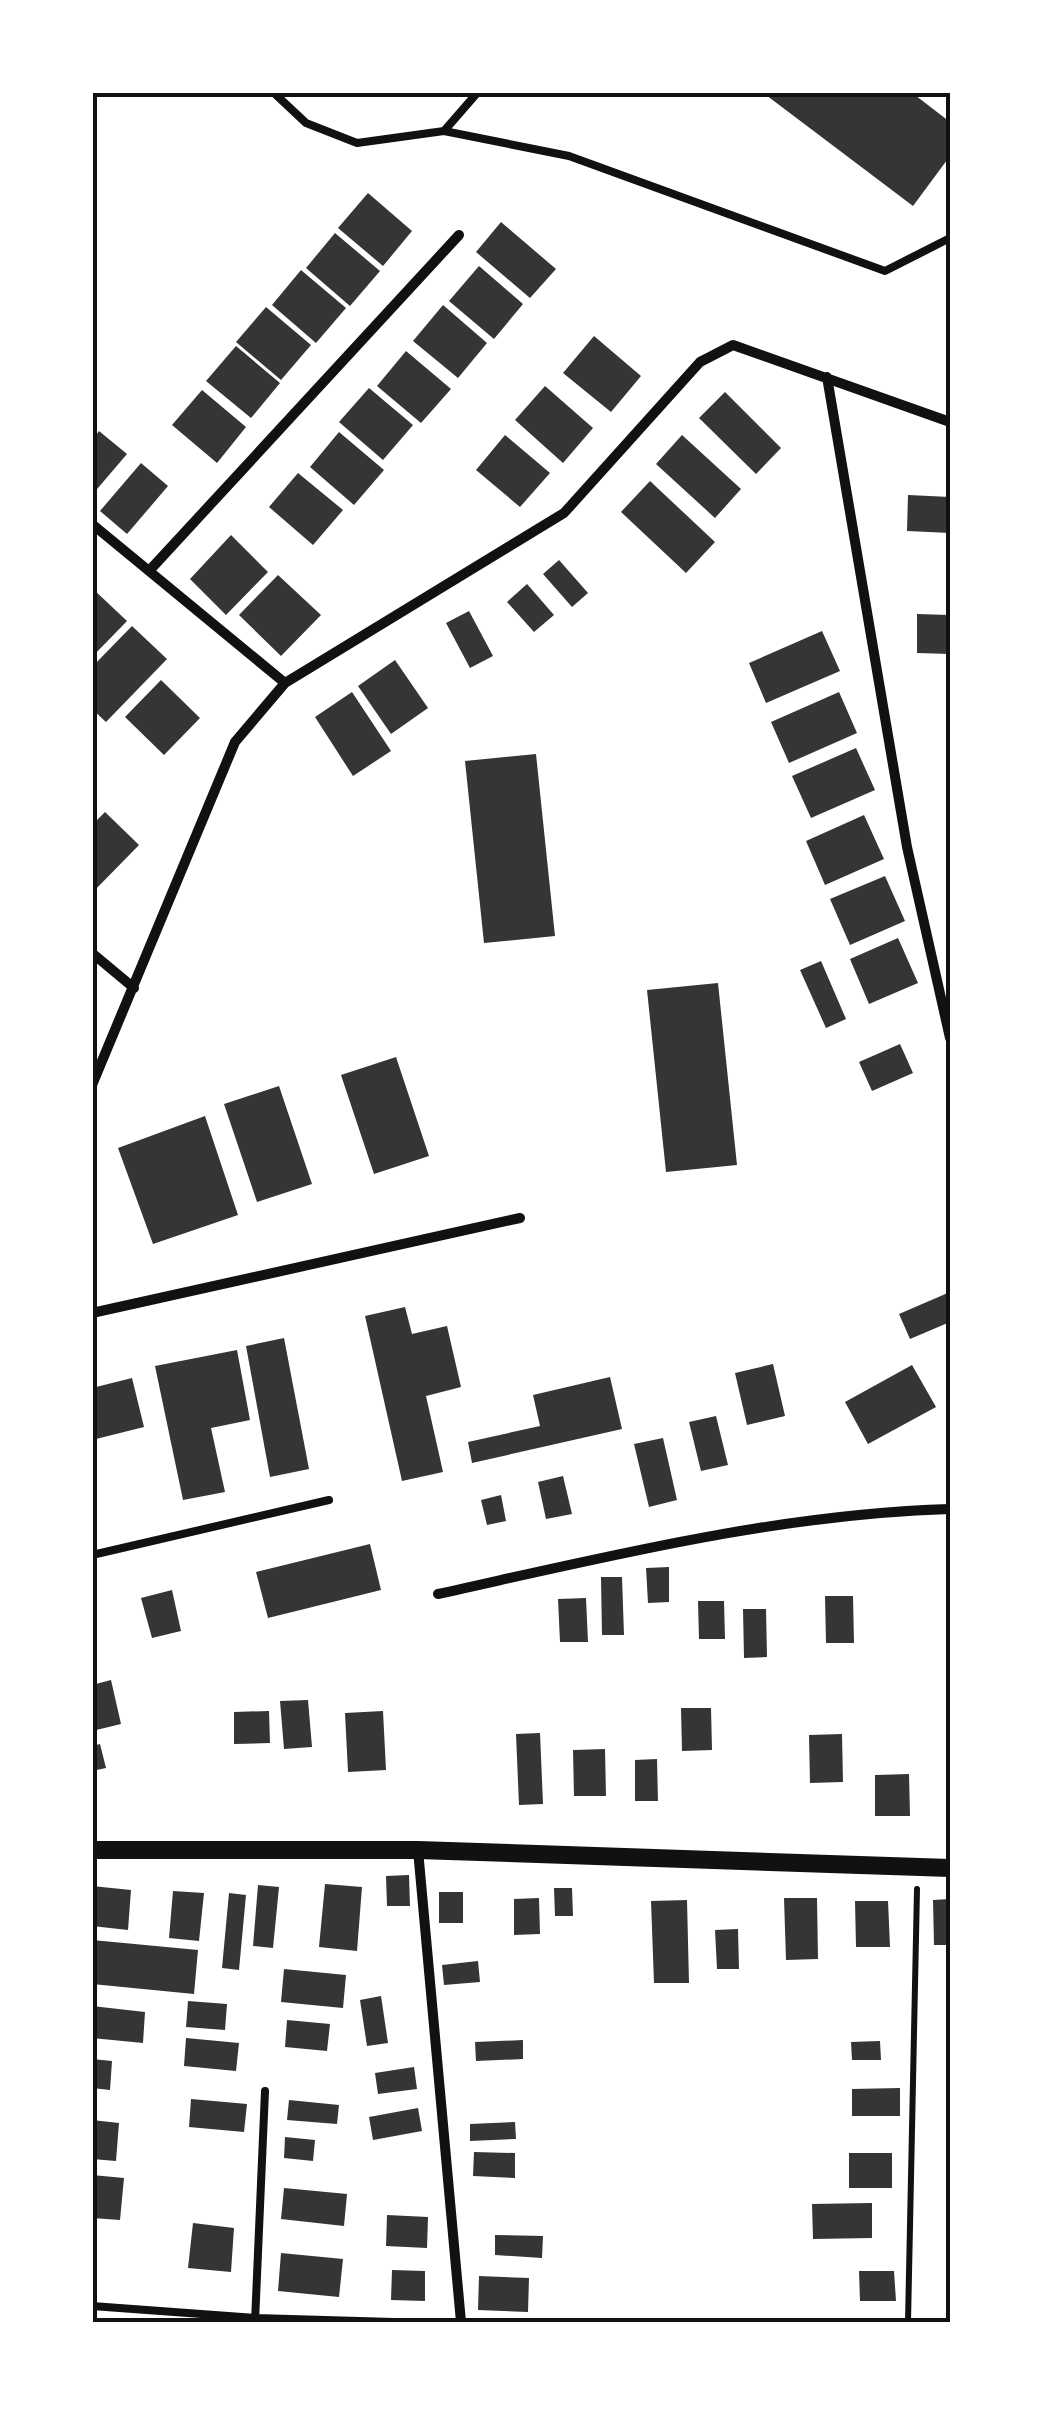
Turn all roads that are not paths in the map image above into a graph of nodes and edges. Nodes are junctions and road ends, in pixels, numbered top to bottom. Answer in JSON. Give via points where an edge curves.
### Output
{"nodes":[{"id":1,"x":273,"y":92,"type":"edge"},
{"id":2,"x":478,"y":92,"type":"edge"},
{"id":3,"x":444,"y":130,"type":"junction"},
{"id":4,"x":459,"y":235,"type":"dead end"},
{"id":5,"x":950,"y":238,"type":"edge"},
{"id":6,"x":827,"y":377,"type":"junction"},
{"id":7,"x":950,"y":422,"type":"edge"},
{"id":8,"x":92,"y":524,"type":"edge"},
{"id":9,"x":148,"y":571,"type":"junction"},
{"id":10,"x":284,"y":682,"type":"junction"},
{"id":11,"x":92,"y":952,"type":"edge"},
{"id":12,"x":134,"y":988,"type":"junction"},
{"id":13,"x":950,"y":1038,"type":"edge"},
{"id":14,"x":92,"y":1085,"type":"edge"},
{"id":15,"x":520,"y":1218,"type":"dead end"},
{"id":16,"x":92,"y":1314,"type":"edge"},
{"id":17,"x":329,"y":1500,"type":"dead end"},
{"id":18,"x":950,"y":1509,"type":"edge"},
{"id":19,"x":92,"y":1555,"type":"edge"},
{"id":20,"x":438,"y":1594,"type":"dead end"},
{"id":21,"x":92,"y":1850,"type":"edge"},
{"id":22,"x":418,"y":1850,"type":"junction"},
{"id":23,"x":950,"y":1868,"type":"edge"},
{"id":24,"x":265,"y":2091,"type":"dead end"},
{"id":25,"x":92,"y":2306,"type":"edge"},
{"id":26,"x":256,"y":2320,"type":"edge"},
{"id":27,"x":394,"y":2322,"type":"edge"},
{"id":28,"x":460,"y":2322,"type":"edge"}],
"edges":[{"from":1,"to":3,"type":"lane","via":[[306,124],[357,143]]},
{"from":2,"to":3,"type":"lane"},
{"from":3,"to":5,"type":"lane","via":[[569,156],[886,270]]},
{"from":4,"to":9,"type":"street"},
{"from":6,"to":7,"type":"street"},
{"from":6,"to":10,"type":"street","via":[[733,345],[700,362],[564,513]]},
{"from":6,"to":13,"type":"street","via":[[907,847]]},
{"from":8,"to":9,"type":"street"},
{"from":9,"to":10,"type":"street"},
{"from":10,"to":12,"type":"street","via":[[235,742]]},
{"from":11,"to":12,"type":"street"},
{"from":12,"to":14,"type":"street"},
{"from":15,"to":16,"type":"street"},
{"from":17,"to":19,"type":"lane"},
{"from":18,"to":20,"type":"street","via":[[877,1511],[648,1547]]},
{"from":21,"to":22,"type":"street"},
{"from":22,"to":23,"type":"street"},
{"from":22,"to":28,"type":"street"},
{"from":24,"to":26,"type":"lane"},
{"from":25,"to":26,"type":"lane"},
{"from":26,"to":27,"type":"lane"}]}
